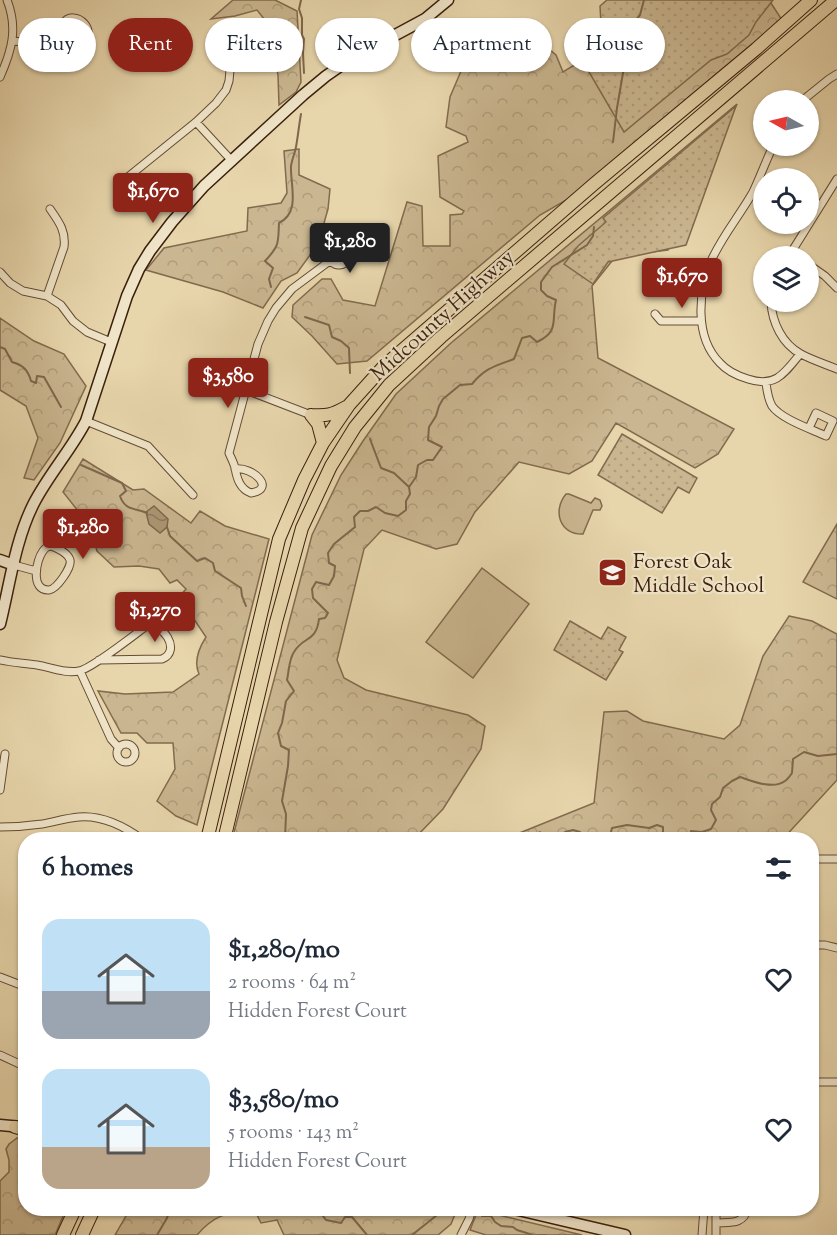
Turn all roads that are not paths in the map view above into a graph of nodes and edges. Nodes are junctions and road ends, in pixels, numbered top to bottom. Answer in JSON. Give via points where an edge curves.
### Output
{"nodes":[{"id":1,"x":6,"y":0,"type":"edge"},
{"id":2,"x":448,"y":0,"type":"edge"},
{"id":3,"x":810,"y":0,"type":"edge"},
{"id":4,"x":836,"y":0,"type":"edge"},
{"id":5,"x":12,"y":40,"type":"junction"},
{"id":6,"x":18,"y":41,"type":"edge"},
{"id":7,"x":58,"y":44,"type":"joint"},
{"id":8,"x":230,"y":72,"type":"edge"},
{"id":9,"x":837,"y":74,"type":"edge"},
{"id":10,"x":0,"y":77,"type":"edge"},
{"id":11,"x":815,"y":90,"type":"edge"},
{"id":12,"x":196,"y":122,"type":"junction"},
{"id":13,"x":769,"y":156,"type":"edge"},
{"id":14,"x":232,"y":161,"type":"junction"},
{"id":15,"x":837,"y":179,"type":"edge"},
{"id":16,"x":123,"y":181,"type":"dead end"},
{"id":17,"x":834,"y":189,"type":"edge"},
{"id":18,"x":50,"y":209,"type":"dead end"},
{"id":19,"x":798,"y":246,"type":"edge"},
{"id":20,"x":330,"y":260,"type":"dead end"},
{"id":21,"x":0,"y":272,"type":"edge"},
{"id":22,"x":819,"y":272,"type":"edge"},
{"id":23,"x":837,"y":288,"type":"edge"},
{"id":24,"x":47,"y":296,"type":"junction"},
{"id":25,"x":773,"y":312,"type":"edge"},
{"id":26,"x":655,"y":314,"type":"dead end"},
{"id":27,"x":701,"y":321,"type":"junction"},
{"id":28,"x":111,"y":342,"type":"junction"},
{"id":29,"x":800,"y":354,"type":"junction"},
{"id":30,"x":837,"y":369,"type":"edge"},
{"id":31,"x":765,"y":383,"type":"junction"},
{"id":32,"x":246,"y":390,"type":"junction"},
{"id":33,"x":349,"y":405,"type":"junction"},
{"id":34,"x":311,"y":415,"type":"junction"},
{"id":35,"x":86,"y":422,"type":"junction"},
{"id":36,"x":809,"y":428,"type":"dead end"},
{"id":37,"x":323,"y":443,"type":"junction"},
{"id":38,"x":235,"y":469,"type":"dead end"},
{"id":39,"x":193,"y":495,"type":"dead end"},
{"id":40,"x":0,"y":560,"type":"edge"},
{"id":41,"x":14,"y":565,"type":"junction"},
{"id":42,"x":36,"y":571,"type":"junction"},
{"id":43,"x":0,"y":624,"type":"edge"},
{"id":44,"x":0,"y":660,"type":"edge"},
{"id":45,"x":99,"y":660,"type":"junction"},
{"id":46,"x":80,"y":671,"type":"junction"},
{"id":47,"x":119,"y":748,"type":"dead end"},
{"id":48,"x":5,"y":754,"type":"dead end"},
{"id":49,"x":0,"y":790,"type":"edge"},
{"id":50,"x":0,"y":827,"type":"edge"},
{"id":51,"x":132,"y":832,"type":"edge"},
{"id":52,"x":209,"y":832,"type":"edge"},
{"id":53,"x":226,"y":832,"type":"edge"},
{"id":54,"x":819,"y":859,"type":"edge"},
{"id":55,"x":837,"y":859,"type":"edge"},
{"id":56,"x":837,"y":942,"type":"edge"},
{"id":57,"x":819,"y":945,"type":"edge"},
{"id":58,"x":825,"y":945,"type":"junction"},
{"id":59,"x":837,"y":948,"type":"edge"},
{"id":60,"x":0,"y":977,"type":"edge"},
{"id":61,"x":18,"y":984,"type":"edge"},
{"id":62,"x":0,"y":1055,"type":"edge"},
{"id":63,"x":18,"y":1063,"type":"edge"},
{"id":64,"x":819,"y":1082,"type":"edge"},
{"id":65,"x":837,"y":1082,"type":"edge"},
{"id":66,"x":0,"y":1125,"type":"edge"},
{"id":67,"x":18,"y":1127,"type":"edge"},
{"id":68,"x":72,"y":1216,"type":"edge"},
{"id":69,"x":91,"y":1216,"type":"edge"},
{"id":70,"x":470,"y":1216,"type":"edge"},
{"id":71,"x":544,"y":1216,"type":"edge"},
{"id":72,"x":703,"y":1216,"type":"edge"},
{"id":73,"x":716,"y":1216,"type":"edge"},
{"id":74,"x":745,"y":1216,"type":"edge"},
{"id":75,"x":716,"y":1223,"type":"junction"},
{"id":76,"x":63,"y":1235,"type":"edge"},
{"id":77,"x":82,"y":1235,"type":"edge"},
{"id":78,"x":461,"y":1235,"type":"edge"},
{"id":79,"x":626,"y":1235,"type":"edge"},
{"id":80,"x":702,"y":1235,"type":"edge"},
{"id":81,"x":716,"y":1235,"type":"edge"}],
"edges":[{"from":1,"to":5,"type":"street","via":[[13,25]]},
{"from":2,"to":14,"type":"street","via":[[425,19],[326,76]]},
{"from":3,"to":33,"type":"main road","name":"Midcounty Highway","via":[[385,365]]},
{"from":4,"to":53,"type":"main road","name":"Midcounty Highway","via":[[441,337],[389,385],[355,426],[302,528]]},
{"from":5,"to":6,"type":"street"},
{"from":5,"to":10,"type":"street"},
{"from":7,"to":7,"type":"street","via":[[83,43],[89,31],[86,24],[74,17],[68,19],[60,30]]},
{"from":8,"to":12,"type":"street","via":[[226,90]]},
{"from":9,"to":11,"type":"street"},
{"from":12,"to":14,"type":"street"},
{"from":12,"to":16,"type":"street"},
{"from":13,"to":27,"type":"street","via":[[753,192],[711,262],[701,302]]},
{"from":14,"to":28,"type":"street","via":[[204,186],[150,251],[127,296]]},
{"from":15,"to":17,"type":"street"},
{"from":17,"to":19,"type":"street"},
{"from":18,"to":24,"type":"street","via":[[62,226],[65,239]]},
{"from":20,"to":32,"type":"street","via":[[292,289],[276,308],[258,344]]},
{"from":21,"to":24,"type":"street","via":[[23,291]]},
{"from":22,"to":23,"type":"street"},
{"from":24,"to":28,"type":"street","via":[[87,332]]},
{"from":25,"to":29,"type":"street","via":[[780,334]]},
{"from":26,"to":27,"type":"street","via":[[661,321]]},
{"from":27,"to":31,"type":"street","via":[[705,340],[721,365]]},
{"from":28,"to":35,"type":"street"},
{"from":29,"to":30,"type":"street"},
{"from":29,"to":31,"type":"street","via":[[782,376]]},
{"from":31,"to":36,"type":"street","via":[[776,411]]},
{"from":32,"to":34,"type":"street"},
{"from":32,"to":38,"type":"street","via":[[230,450]]},
{"from":33,"to":34,"type":"main road","via":[[333,414]]},
{"from":33,"to":37,"type":"main road","name":"Midcounty Highway"},
{"from":34,"to":37,"type":"main road"},
{"from":35,"to":39,"type":"street","via":[[148,446]]},
{"from":35,"to":41,"type":"street","via":[[34,504]]},
{"from":37,"to":52,"type":"main road","name":"Midcounty Highway","via":[[279,539]]},
{"from":40,"to":41,"type":"street"},
{"from":41,"to":42,"type":"street"},
{"from":41,"to":43,"type":"street"},
{"from":42,"to":42,"type":"street","via":[[40,587],[53,589],[70,560],[56,547],[48,547],[42,552]]},
{"from":44,"to":46,"type":"street"},
{"from":45,"to":45,"type":"street","via":[[147,626],[159,627],[171,649],[162,659]]},
{"from":45,"to":46,"type":"street"},
{"from":46,"to":47,"type":"street","via":[[111,740]]},
{"from":48,"to":49,"type":"street"},
{"from":50,"to":51,"type":"street","via":[[90,817]]},
{"from":54,"to":55,"type":"street"},
{"from":56,"to":58,"type":"street"},
{"from":57,"to":58,"type":"street"},
{"from":58,"to":59,"type":"street"},
{"from":60,"to":61,"type":"street"},
{"from":62,"to":63,"type":"street"},
{"from":64,"to":65,"type":"street"},
{"from":66,"to":67,"type":"street"},
{"from":68,"to":76,"type":"main road"},
{"from":69,"to":77,"type":"main road"},
{"from":70,"to":78,"type":"street"},
{"from":71,"to":79,"type":"street"},
{"from":72,"to":80,"type":"street"},
{"from":73,"to":75,"type":"street"},
{"from":74,"to":75,"type":"street","via":[[740,1221]]},
{"from":75,"to":81,"type":"street"}]}
